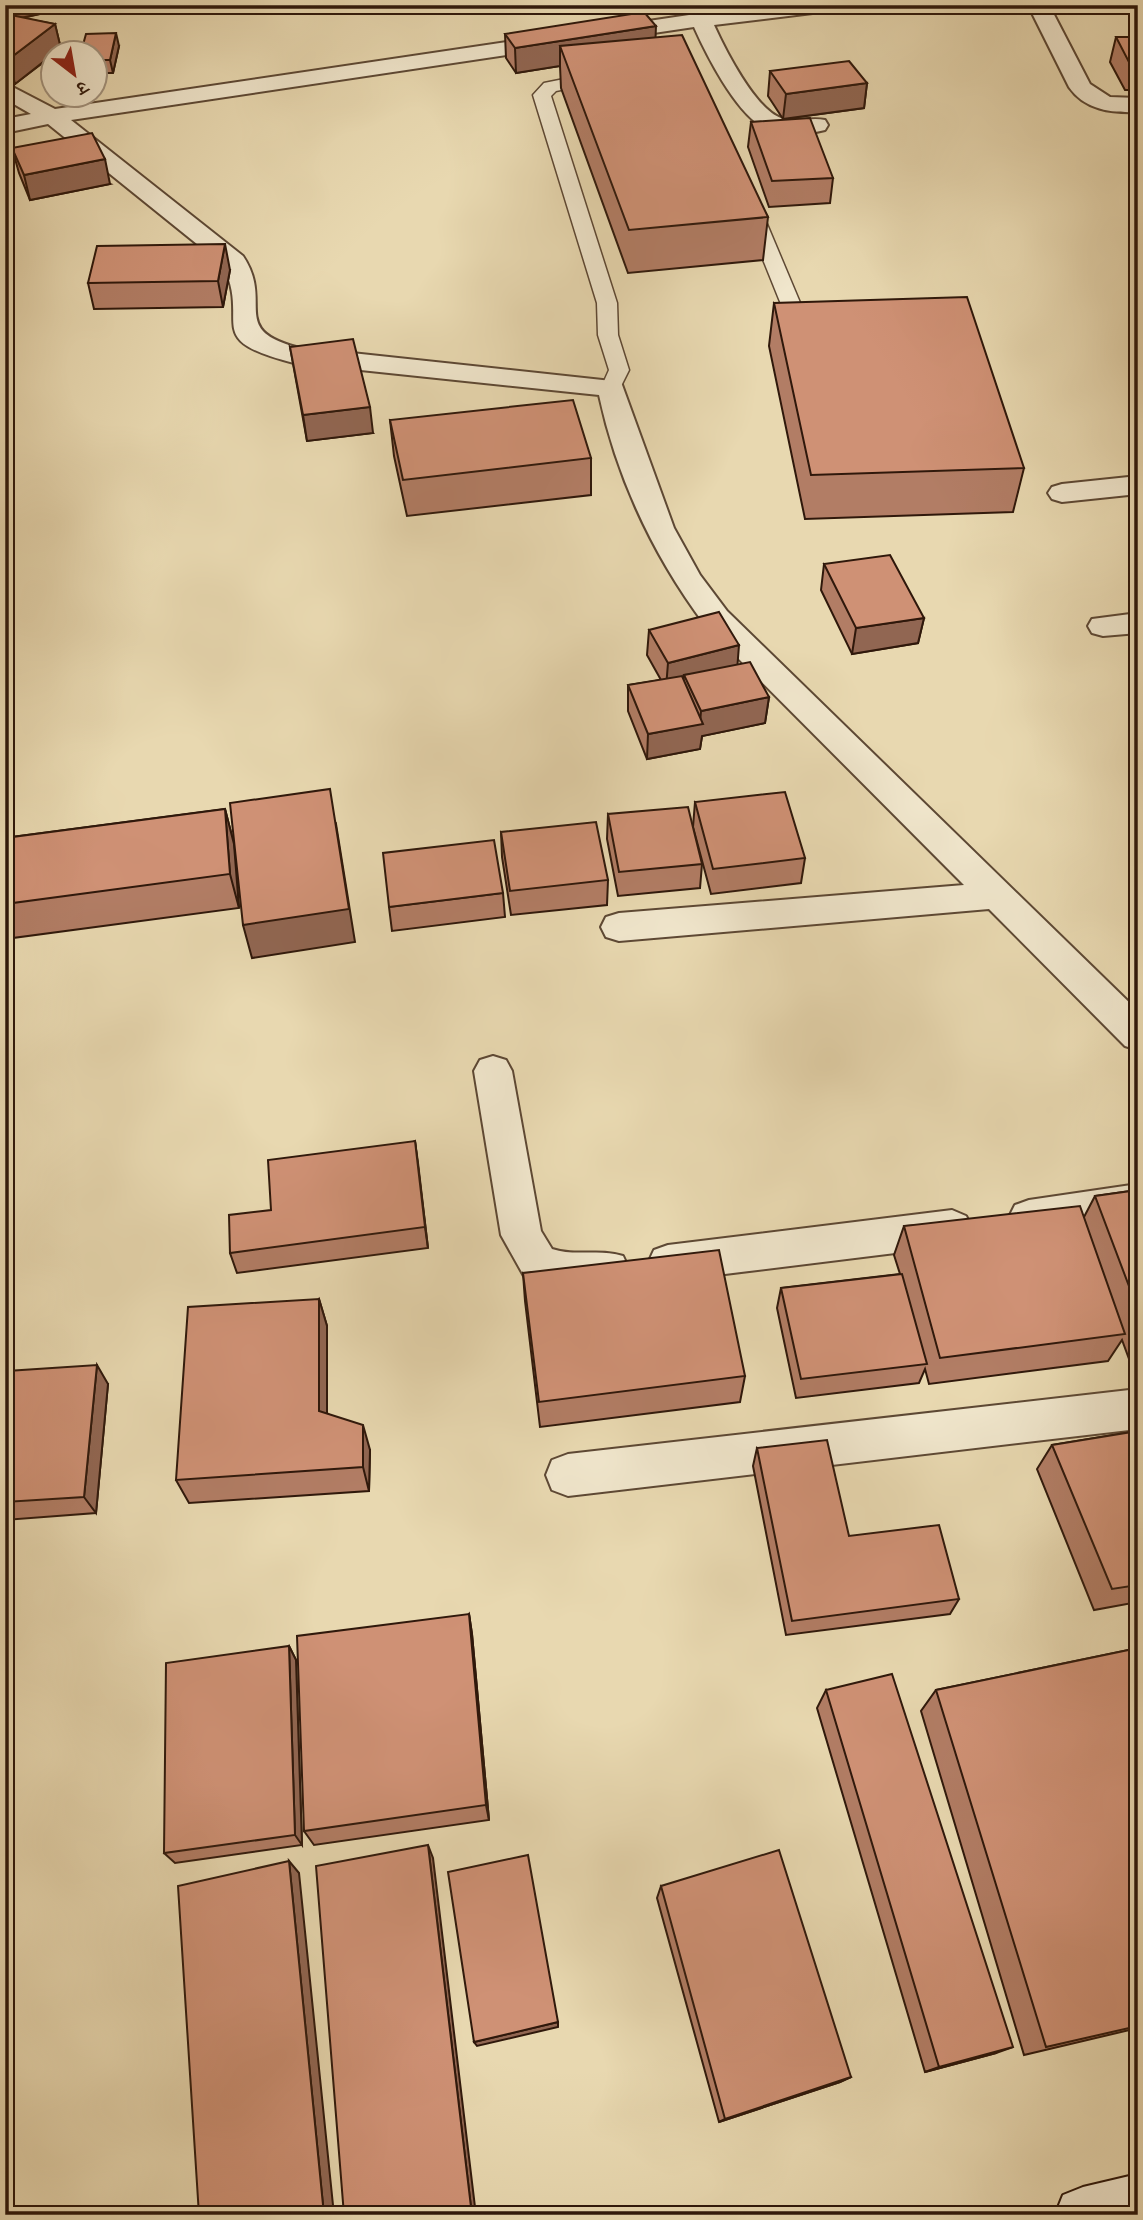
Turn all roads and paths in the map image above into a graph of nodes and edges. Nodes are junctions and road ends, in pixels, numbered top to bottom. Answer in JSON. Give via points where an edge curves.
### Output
{"nodes":[{"id":1,"x":829,"y":5,"type":"edge"},
{"id":2,"x":1038,"y":5,"type":"edge"},
{"id":3,"x":698,"y":13,"type":"edge"},
{"id":4,"x":613,"y":75,"type":"edge"},
{"id":5,"x":5,"y":90,"type":"edge"},
{"id":6,"x":1138,"y":105,"type":"edge"},
{"id":7,"x":52,"y":116,"type":"junction"},
{"id":8,"x":817,"y":125,"type":"dead end"},
{"id":9,"x":5,"y":126,"type":"edge"},
{"id":10,"x":742,"y":187,"type":"edge"},
{"id":11,"x":799,"y":324,"type":"edge"},
{"id":12,"x":611,"y":388,"type":"junction"},
{"id":13,"x":1138,"y":485,"type":"edge"},
{"id":14,"x":1062,"y":493,"type":"dead end"},
{"id":15,"x":1138,"y":623,"type":"edge"},
{"id":16,"x":1103,"y":626,"type":"dead end"},
{"id":17,"x":998,"y":895,"type":"junction"},
{"id":18,"x":619,"y":927,"type":"dead end"},
{"id":19,"x":1138,"y":1035,"type":"edge"},
{"id":20,"x":493,"y":1071,"type":"dead end"},
{"id":21,"x":1138,"y":1201,"type":"edge"},
{"id":22,"x":1138,"y":1409,"type":"edge"},
{"id":23,"x":568,"y":1475,"type":"dead end"},
{"id":24,"x":1138,"y":2202,"type":"edge"},
{"id":25,"x":1083,"y":2215,"type":"edge"}],
"edges":[{"from":1,"to":3,"type":"street"},
{"from":2,"to":6,"type":"street","via":[[1090,98],[1113,106]]},
{"from":3,"to":7,"type":"street"},
{"from":3,"to":8,"type":"street","via":[[737,85],[769,122]]},
{"from":4,"to":12,"type":"lane","via":[[573,80],[550,87],[542,95],[607,303],[608,335],[619,370]]},
{"from":5,"to":7,"type":"street"},
{"from":7,"to":9,"type":"street"},
{"from":7,"to":12,"type":"street","via":[[234,261],[243,279],[245,325],[250,337],[262,346],[294,355]]},
{"from":10,"to":11,"type":"lane"},
{"from":12,"to":17,"type":"street","via":[[660,535],[689,584],[716,618]]},
{"from":13,"to":14,"type":"street"},
{"from":15,"to":16,"type":"street"},
{"from":17,"to":18,"type":"street"},
{"from":17,"to":19,"type":"street"},
{"from":20,"to":21,"type":"street","via":[[521,1236],[538,1263],[570,1273],[892,1237]]},
{"from":22,"to":23,"type":"street"},
{"from":24,"to":25,"type":"street"}]}
